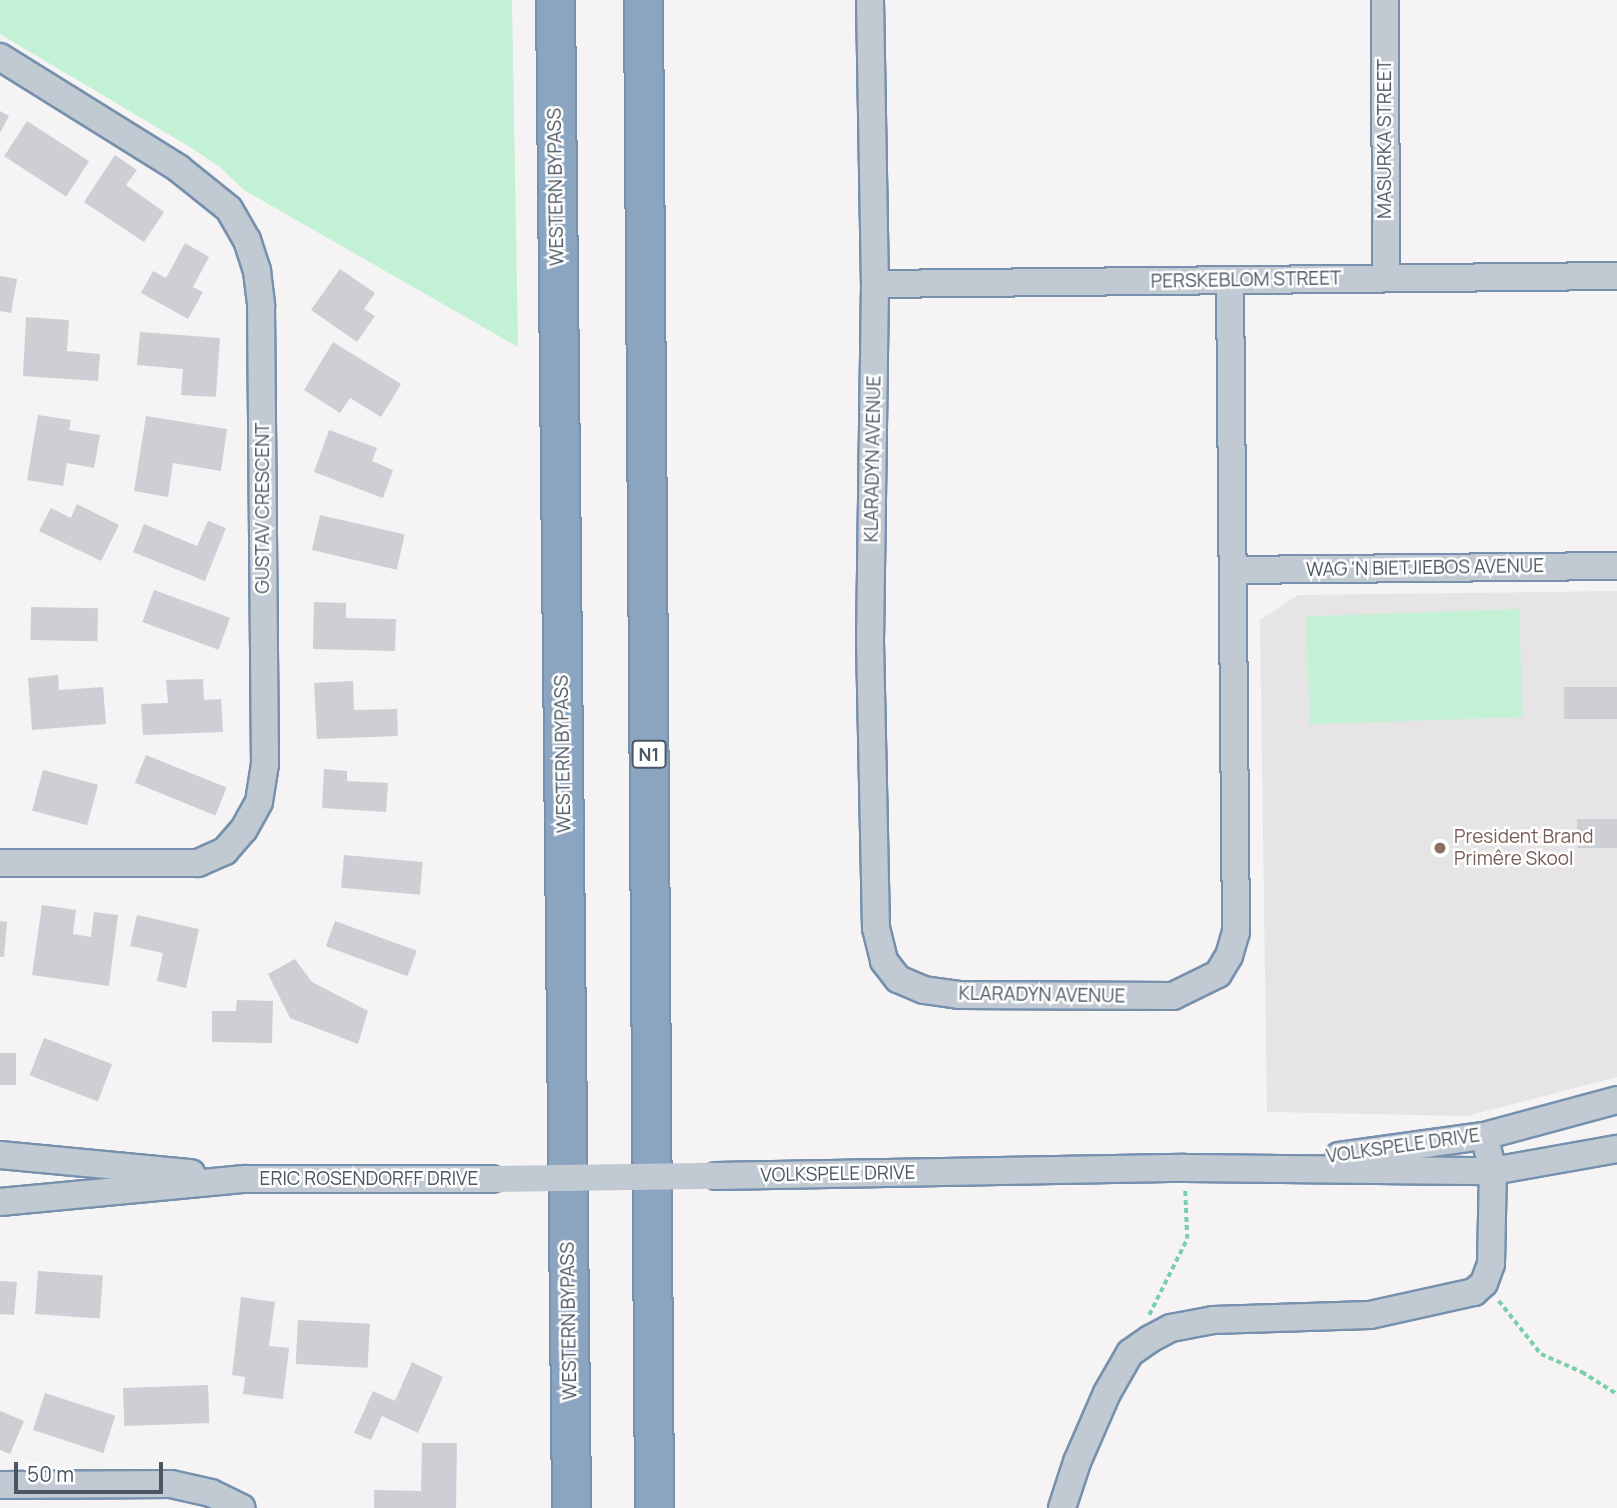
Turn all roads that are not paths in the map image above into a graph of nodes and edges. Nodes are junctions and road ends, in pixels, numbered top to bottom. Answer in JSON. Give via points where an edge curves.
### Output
{"nodes":[{"id":1,"x":555,"y":0,"type":"edge"},
{"id":2,"x":643,"y":0,"type":"edge"},
{"id":3,"x":870,"y":0,"type":"edge"},
{"id":4,"x":1385,"y":0,"type":"edge"},
{"id":5,"x":0,"y":57,"type":"edge"},
{"id":6,"x":1617,"y":275,"type":"edge"},
{"id":7,"x":1385,"y":278,"type":"junction"},
{"id":8,"x":1230,"y":280,"type":"junction"},
{"id":9,"x":875,"y":284,"type":"junction"},
{"id":10,"x":1617,"y":566,"type":"edge"},
{"id":11,"x":1233,"y":570,"type":"junction"},
{"id":12,"x":0,"y":863,"type":"edge"},
{"id":13,"x":1617,"y":1100,"type":"edge"},
{"id":14,"x":1484,"y":1136,"type":"junction"},
{"id":15,"x":1617,"y":1149,"type":"edge"},
{"id":16,"x":0,"y":1155,"type":"edge"},
{"id":17,"x":32,"y":1156,"type":"junction"},
{"id":18,"x":1184,"y":1168,"type":"junction"},
{"id":19,"x":1493,"y":1171,"type":"junction"},
{"id":20,"x":245,"y":1179,"type":"junction"},
{"id":21,"x":492,"y":1179,"type":"joint"},
{"id":22,"x":32,"y":1200,"type":"junction"},
{"id":23,"x":0,"y":1202,"type":"edge"},
{"id":24,"x":4,"y":1493,"type":"edge"},
{"id":25,"x":242,"y":1508,"type":"edge"},
{"id":26,"x":571,"y":1508,"type":"edge"},
{"id":27,"x":654,"y":1508,"type":"edge"},
{"id":28,"x":1062,"y":1508,"type":"edge"}],
"edges":[{"from":1,"to":26,"type":"highway","name":"WESTERN BYPASS"},
{"from":2,"to":27,"type":"highway","number":"N1"},
{"from":3,"to":9,"type":"street","name":"KLARADYN AVENUE"},
{"from":4,"to":7,"type":"street","name":"MASURKA STREET"},
{"from":5,"to":12,"type":"street","name":"GUSTAV CRESCENT","via":[[178,168],[229,209],[247,240],[261,306],[265,764],[259,802],[244,829],[225,851],[198,863]]},
{"from":6,"to":7,"type":"street","name":"PERSKEBLOM STREET"},
{"from":7,"to":8,"type":"street","name":"PERSKEBLOM STREET"},
{"from":8,"to":9,"type":"street","name":"PERSKEBLOM STREET"},
{"from":8,"to":11,"type":"street","name":"KLARADYN AVENUE"},
{"from":9,"to":11,"type":"street","name":"KLARADYN AVENUE","via":[[870,641],[876,928],[884,961],[898,979],[924,990],[959,995],[1173,996],[1218,974],[1236,932]]},
{"from":10,"to":11,"type":"street","name":"WAG 'N BIETJIEBOS AVENUE"},
{"from":13,"to":14,"type":"street","name":"VOLKSPELE DRIVE"},
{"from":14,"to":18,"type":"street","name":"VOLKSPELE DRIVE","via":[[1359,1154]]},
{"from":14,"to":19,"type":"street"},
{"from":15,"to":19,"type":"street","name":"VOLKSPELE DRIVE"},
{"from":16,"to":17,"type":"street","name":"ERIC ROSENDORFF DRIVE"},
{"from":17,"to":20,"type":"street","name":"ERIC ROSENDORFF DRIVE"},
{"from":17,"to":22,"type":"street"},
{"from":18,"to":19,"type":"street","name":"VOLKSPELE DRIVE"},
{"from":18,"to":21,"type":"street","name":"VOLKSPELE DRIVE","bridge":true},
{"from":19,"to":28,"type":"street","via":[[1491,1265],[1484,1283],[1474,1292],[1370,1315],[1213,1320],[1171,1328],[1130,1353],[1107,1393]]},
{"from":20,"to":21,"type":"street","name":"ERIC ROSENDORFF DRIVE"},
{"from":20,"to":22,"type":"street","name":"ERIC ROSENDORFF DRIVE"},
{"from":22,"to":23,"type":"street","name":"ERIC ROSENDORFF DRIVE"},
{"from":24,"to":25,"type":"street","via":[[171,1484],[211,1493]]}]}
